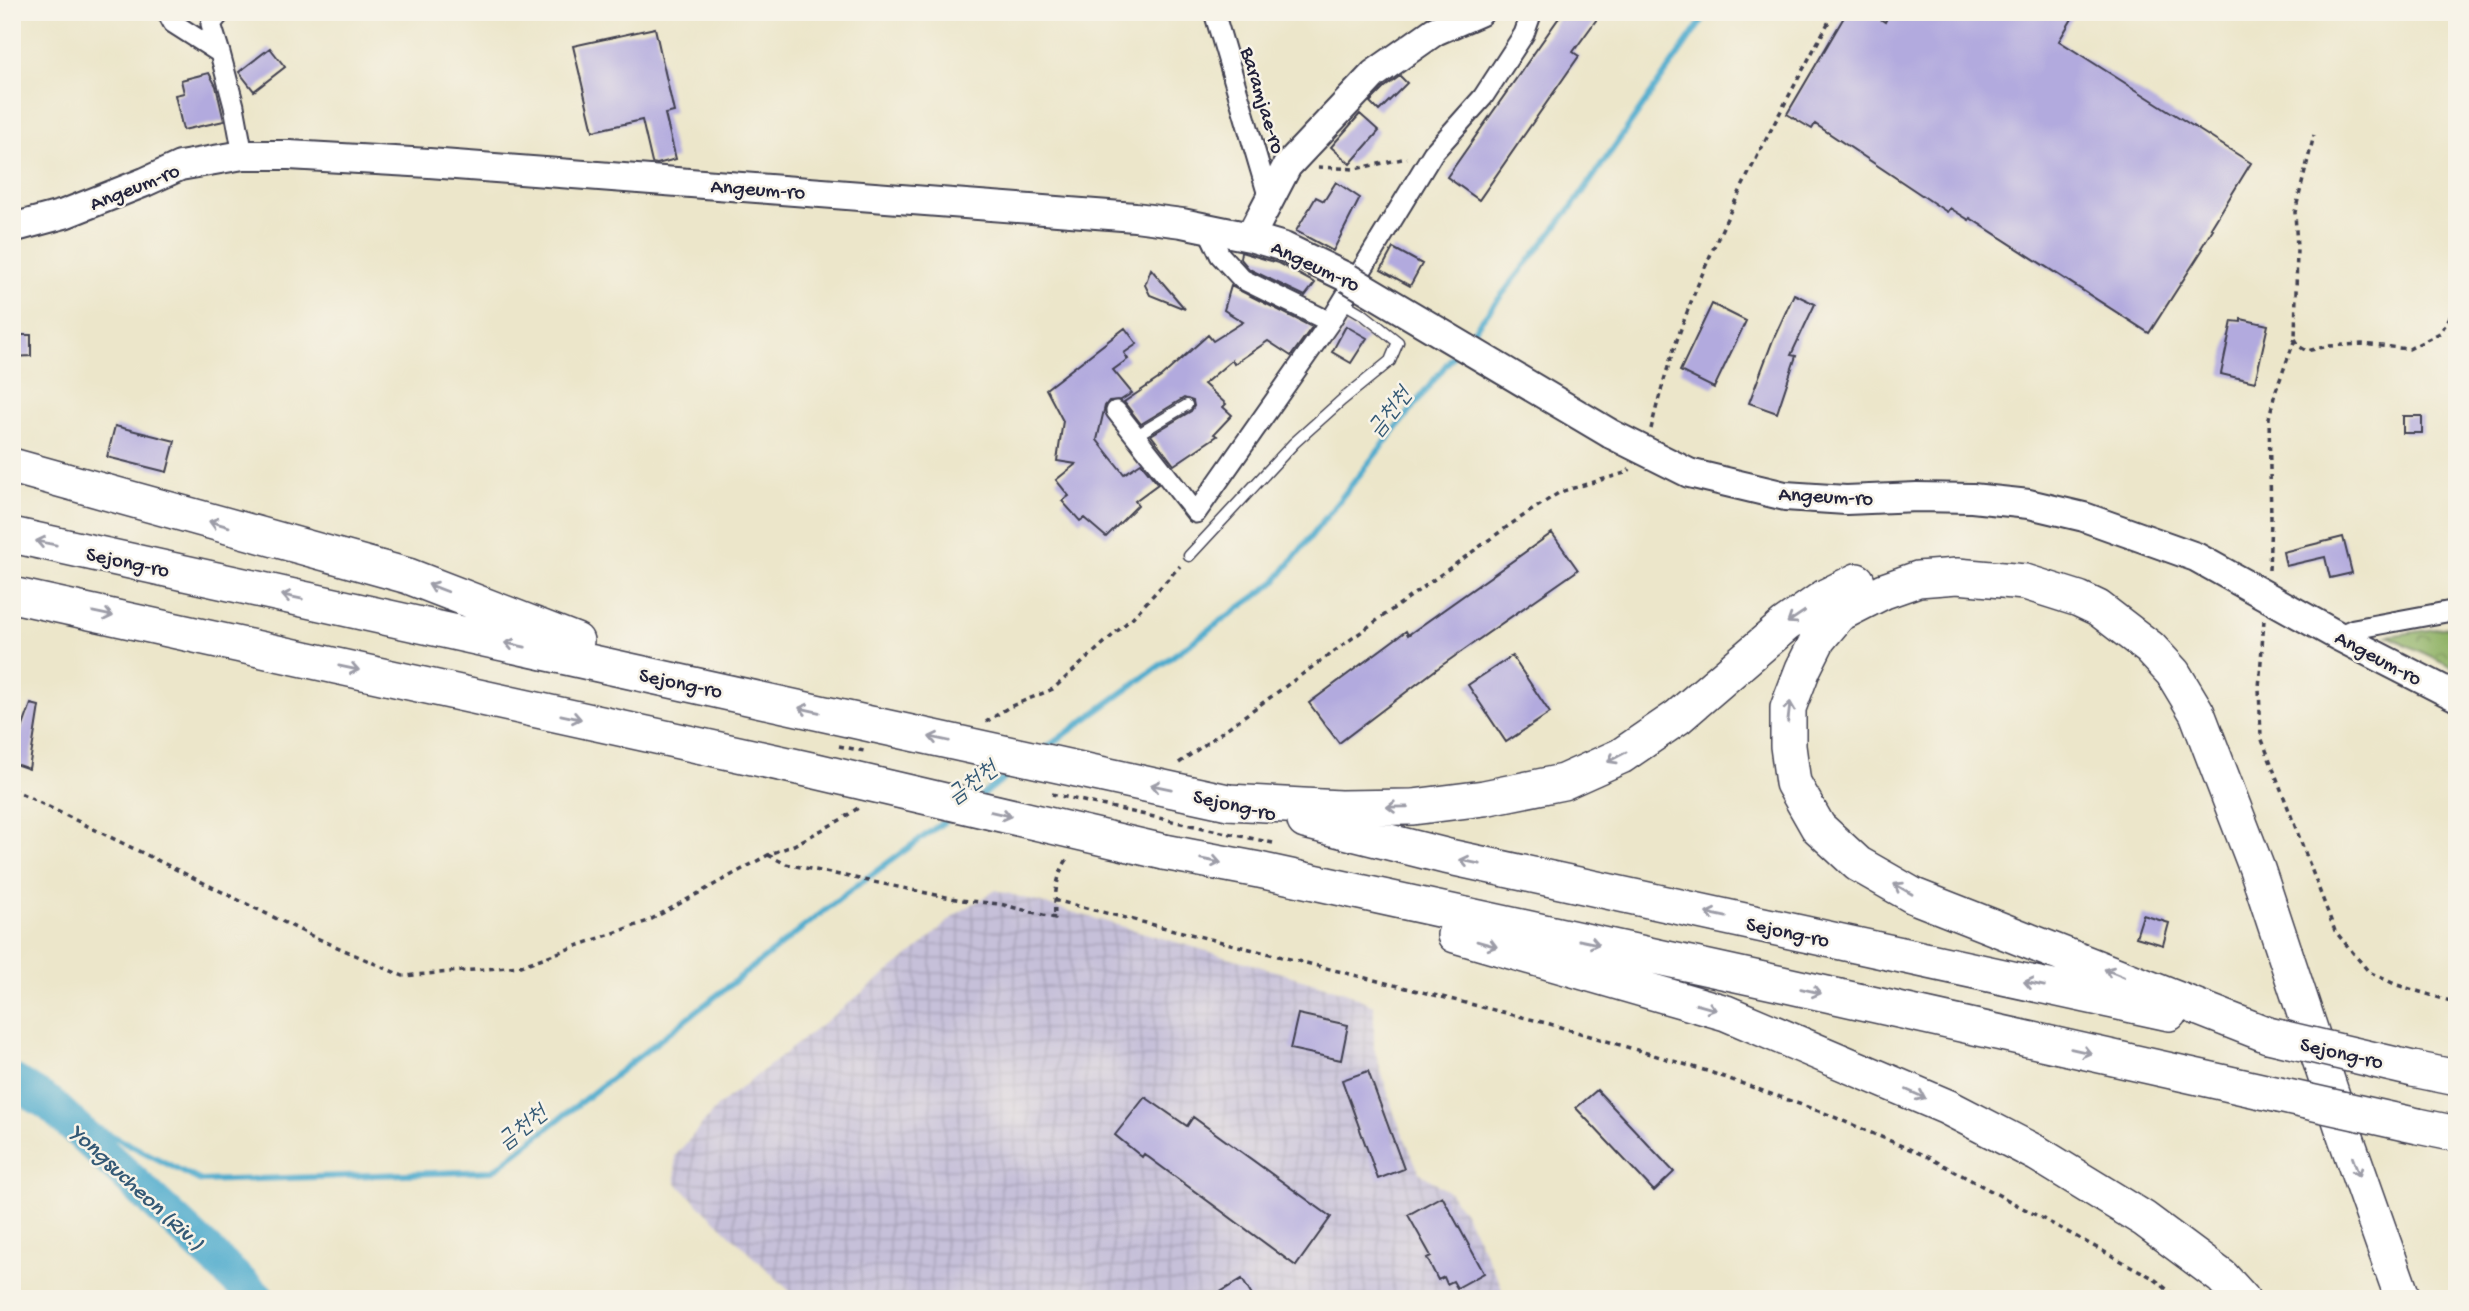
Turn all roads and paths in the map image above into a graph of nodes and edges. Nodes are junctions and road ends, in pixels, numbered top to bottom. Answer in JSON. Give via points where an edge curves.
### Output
{"nodes":[{"id":1,"x":167,"y":12,"type":"edge"},
{"id":2,"x":221,"y":12,"type":"edge"},
{"id":3,"x":1214,"y":12,"type":"edge"},
{"id":4,"x":1479,"y":12,"type":"edge"},
{"id":5,"x":1532,"y":12,"type":"edge"},
{"id":6,"x":1834,"y":12,"type":"edge"},
{"id":7,"x":220,"y":53,"type":"junction"},
{"id":8,"x":2314,"y":135,"type":"dead end"},
{"id":9,"x":1433,"y":153,"type":"junction"},
{"id":10,"x":243,"y":155,"type":"junction"},
{"id":11,"x":1287,"y":166,"type":"junction"},
{"id":12,"x":1270,"y":202,"type":"junction"},
{"id":13,"x":12,"y":228,"type":"edge"},
{"id":14,"x":1208,"y":229,"type":"junction"},
{"id":15,"x":1250,"y":237,"type":"junction"},
{"id":16,"x":1345,"y":290,"type":"junction"},
{"id":17,"x":2457,"y":306,"type":"edge"},
{"id":18,"x":1330,"y":321,"type":"junction"},
{"id":19,"x":2295,"y":339,"type":"junction"},
{"id":20,"x":1187,"y":405,"type":"dead end"},
{"id":21,"x":1116,"y":411,"type":"dead end"},
{"id":22,"x":1135,"y":436,"type":"junction"},
{"id":23,"x":1644,"y":451,"type":"junction"},
{"id":24,"x":12,"y":466,"type":"edge"},
{"id":25,"x":12,"y":535,"type":"edge"},
{"id":26,"x":1189,"y":556,"type":"joint"},
{"id":27,"x":12,"y":594,"type":"edge"},
{"id":28,"x":2264,"y":596,"type":"junction"},
{"id":29,"x":2457,"y":610,"type":"edge"},
{"id":30,"x":2338,"y":636,"type":"junction"},
{"id":31,"x":684,"y":683,"type":"junction"},
{"id":32,"x":2457,"y":697,"type":"edge"},
{"id":33,"x":976,"y":729,"type":"dead end"},
{"id":34,"x":1174,"y":767,"type":"dead end"},
{"id":35,"x":12,"y":789,"type":"edge"},
{"id":36,"x":1228,"y":802,"type":"junction"},
{"id":37,"x":1126,"y":803,"type":"dead end"},
{"id":38,"x":865,"y":804,"type":"dead end"},
{"id":39,"x":1116,"y":811,"type":"dead end"},
{"id":40,"x":1074,"y":851,"type":"dead end"},
{"id":41,"x":768,"y":855,"type":"junction"},
{"id":42,"x":1259,"y":870,"type":"junction"},
{"id":43,"x":1054,"y":900,"type":"junction"},
{"id":44,"x":2457,"y":1003,"type":"edge"},
{"id":45,"x":2268,"y":1035,"type":"junction"},
{"id":46,"x":2457,"y":1079,"type":"edge"},
{"id":47,"x":2457,"y":1134,"type":"edge"},
{"id":48,"x":2144,"y":1219,"type":"junction"},
{"id":49,"x":2179,"y":1299,"type":"edge"},
{"id":50,"x":2216,"y":1299,"type":"edge"},
{"id":51,"x":2242,"y":1299,"type":"edge"},
{"id":52,"x":2403,"y":1299,"type":"edge"},
{"id":53,"x":2427,"y":1299,"type":"edge"}],
"edges":[{"from":1,"to":7,"type":"street","via":[[173,23]]},
{"from":2,"to":7,"type":"street","via":[[211,24]]},
{"from":3,"to":12,"type":"street","name":"Baramjae-ro"},
{"from":4,"to":11,"type":"street","via":[[1435,32],[1374,74]]},
{"from":5,"to":9,"type":"street","via":[[1524,34],[1483,97]]},
{"from":6,"to":23,"type":"path","via":[[1709,255]]},
{"from":7,"to":10,"type":"street"},
{"from":8,"to":19,"type":"path","via":[[2295,212]]},
{"from":9,"to":11,"type":"path","via":[[1355,169]]},
{"from":9,"to":16,"type":"street"},
{"from":10,"to":13,"type":"street","name":"Angeum-ro","via":[[180,166],[64,214]]},
{"from":10,"to":14,"type":"street","name":"Angeum-ro","via":[[429,163],[1135,217]]},
{"from":11,"to":12,"type":"street"},
{"from":12,"to":15,"type":"street"},
{"from":14,"to":15,"type":"street","name":"Angeum-ro"},
{"from":14,"to":18,"type":"street","via":[[1220,255],[1242,279]]},
{"from":15,"to":16,"type":"street","name":"Angeum-ro","via":[[1284,247]]},
{"from":16,"to":18,"type":"street"},
{"from":16,"to":23,"type":"street","name":"Angeum-ro","bridge":true},
{"from":16,"to":26,"type":"lane","via":[[1364,315],[1398,342],[1390,361],[1294,443]]},
{"from":17,"to":19,"type":"path","via":[[2440,333],[2409,349],[2362,344],[2307,351]]},
{"from":18,"to":22,"type":"street","via":[[1196,513]]},
{"from":19,"to":28,"type":"path","via":[[2269,418],[2271,557]]},
{"from":20,"to":22,"type":"lane"},
{"from":21,"to":22,"type":"street"},
{"from":23,"to":28,"type":"street","name":"Angeum-ro","via":[[1689,472],[1785,496],[2029,504],[2084,517],[2196,558]]},
{"from":23,"to":34,"type":"path","via":[[1628,472],[1560,492],[1511,524]]},
{"from":31,"to":24,"type":"highway","one_way":true,"via":[[408,576]]},
{"from":31,"to":25,"type":"highway","name":"Sejong-ro","one_way":true},
{"from":26,"to":33,"type":"path","via":[[1133,617],[1053,689],[1009,707]]},
{"from":27,"to":42,"type":"highway","one_way":true,"bridge":true},
{"from":28,"to":30,"type":"street","name":"Angeum-ro"},
{"from":28,"to":44,"type":"path","via":[[2261,737],[2335,931],[2369,972]]},
{"from":29,"to":30,"type":"street"},
{"from":30,"to":32,"type":"street","name":"Angeum-ro"},
{"from":36,"to":31,"type":"highway","name":"Sejong-ro","one_way":true,"bridge":true},
{"from":35,"to":41,"type":"path","via":[[312,936],[404,976],[520,966],[648,921]]},
{"from":45,"to":36,"type":"highway","name":"Sejong-ro","one_way":true,"via":[[1446,856]]},
{"from":53,"to":36,"type":"highway","one_way":true,"via":[[2278,863],[2214,703],[2188,659],[2160,629],[2083,581],[2026,561],[1951,553],[1870,574],[1785,625],[1678,717],[1621,756],[1563,782],[1413,807]]},
{"from":37,"to":39,"type":"path"},
{"from":38,"to":41,"type":"path"},
{"from":40,"to":43,"type":"path","via":[[1065,861]]},
{"from":41,"to":43,"type":"path","via":[[786,864],[1055,918]]},
{"from":42,"to":47,"type":"highway","one_way":true,"bridge":true},
{"from":42,"to":48,"type":"highway","one_way":true,"via":[[1449,933],[1727,1013],[1947,1107],[2038,1154]]},
{"from":43,"to":49,"type":"path","via":[[1550,1024],[1719,1075],[1928,1157],[2153,1278]]},
{"from":45,"to":46,"type":"highway","name":"Sejong-ro","bridge":true},
{"from":45,"to":52,"type":"highway","one_way":true,"via":[[1914,896],[1858,864],[1818,827],[1793,783],[1788,708],[1818,639],[1839,614],[1918,579],[1957,576],[2025,582],[2098,608],[2150,648],[2173,673],[2197,713],[2257,869]]},
{"from":48,"to":50,"type":"highway"},
{"from":48,"to":51,"type":"highway","via":[[2222,1277]]}]}
